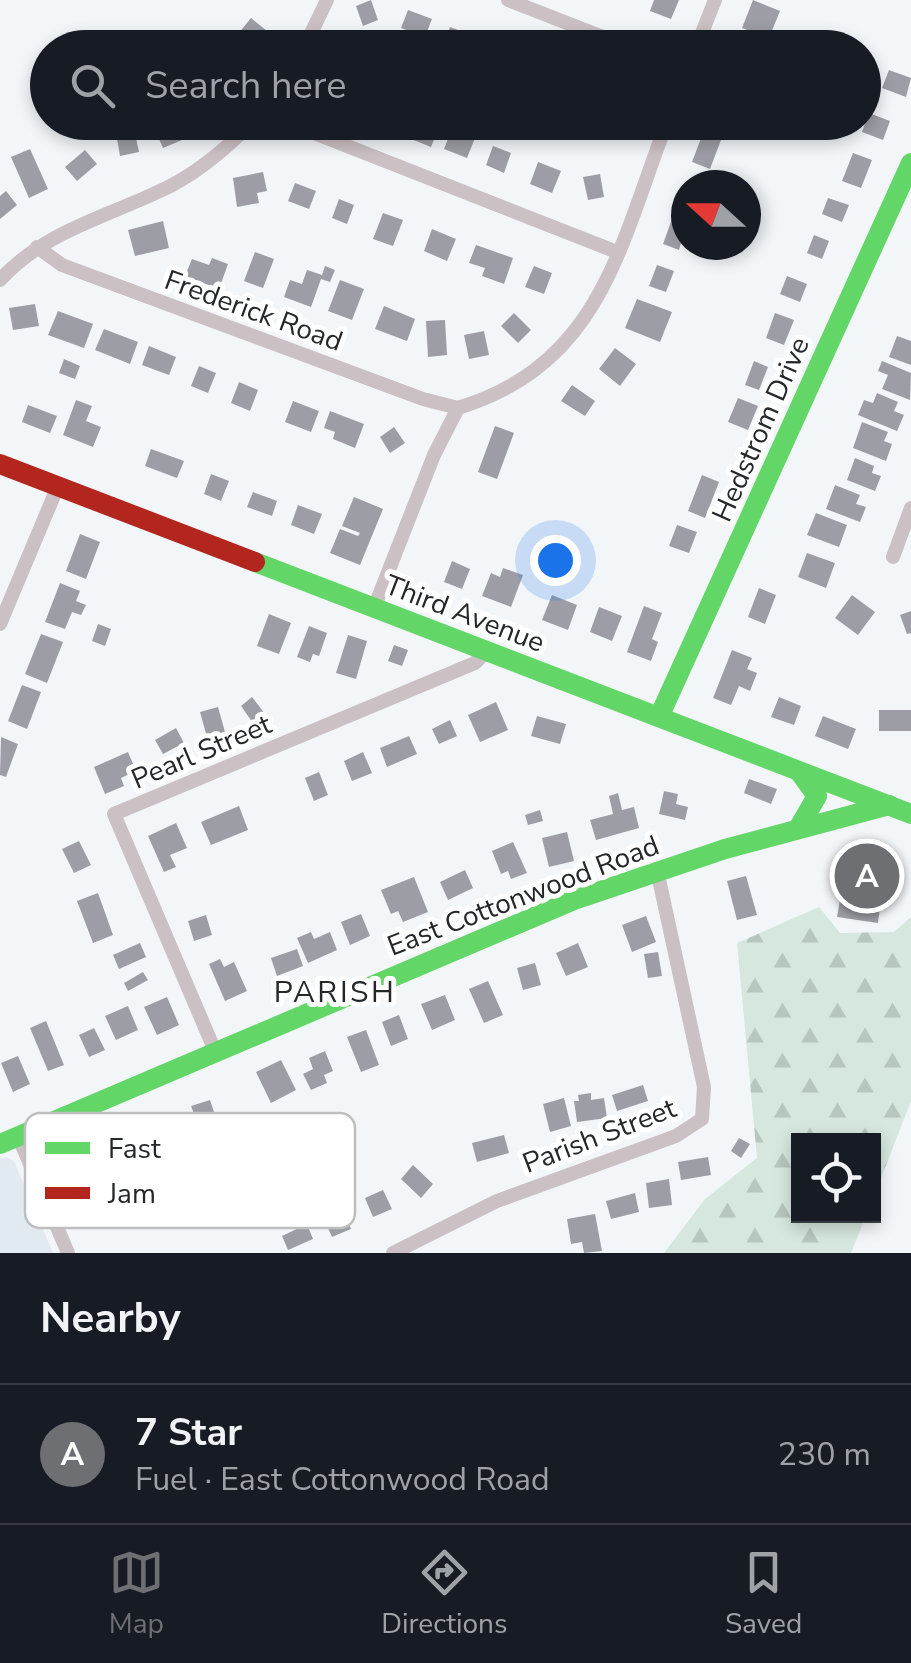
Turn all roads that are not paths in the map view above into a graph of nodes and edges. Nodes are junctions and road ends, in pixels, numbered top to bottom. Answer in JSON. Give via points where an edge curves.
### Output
{"nodes":[{"id":1,"x":327,"y":0,"type":"edge"},
{"id":2,"x":508,"y":0,"type":"edge"},
{"id":3,"x":715,"y":0,"type":"edge"},
{"id":4,"x":313,"y":30,"type":"edge"},
{"id":5,"x":584,"y":30,"type":"edge"},
{"id":6,"x":703,"y":30,"type":"edge"},
{"id":7,"x":232,"y":140,"type":"edge"},
{"id":8,"x":332,"y":140,"type":"edge"},
{"id":9,"x":660,"y":140,"type":"edge"},
{"id":10,"x":911,"y":163,"type":"edge"},
{"id":11,"x":38,"y":247,"type":"junction"},
{"id":12,"x":617,"y":252,"type":"junction"},
{"id":13,"x":0,"y":280,"type":"edge"},
{"id":14,"x":458,"y":408,"type":"junction"},
{"id":15,"x":0,"y":464,"type":"edge"},
{"id":16,"x":58,"y":486,"type":"junction"},
{"id":17,"x":911,"y":508,"type":"edge"},
{"id":18,"x":893,"y":557,"type":"dead end"},
{"id":19,"x":374,"y":608,"type":"junction"},
{"id":20,"x":0,"y":624,"type":"edge"},
{"id":21,"x":487,"y":652,"type":"junction"},
{"id":22,"x":659,"y":717,"type":"junction"},
{"id":23,"x":795,"y":770,"type":"junction"},
{"id":24,"x":911,"y":800,"type":"edge"},
{"id":25,"x":888,"y":805,"type":"junction"},
{"id":26,"x":911,"y":814,"type":"edge"},
{"id":27,"x":798,"y":830,"type":"junction"},
{"id":28,"x":658,"y":870,"type":"junction"},
{"id":29,"x":215,"y":1051,"type":"junction"},
{"id":30,"x":71,"y":1113,"type":"edge"},
{"id":31,"x":9,"y":1140,"type":"edge"},
{"id":32,"x":25,"y":1171,"type":"edge"},
{"id":33,"x":55,"y":1228,"type":"edge"},
{"id":34,"x":68,"y":1253,"type":"edge"},
{"id":35,"x":393,"y":1253,"type":"edge"}],
"edges":[{"from":1,"to":4,"type":"street"},
{"from":2,"to":5,"type":"street"},
{"from":3,"to":6,"type":"street"},
{"from":7,"to":11,"type":"street","via":[[162,190]]},
{"from":8,"to":12,"type":"street"},
{"from":9,"to":12,"type":"street"},
{"from":10,"to":22,"type":"street","name":"Hedstrom Drive"},
{"from":11,"to":13,"type":"street"},
{"from":11,"to":14,"type":"street","name":"Frederick Road","via":[[62,265]]},
{"from":12,"to":14,"type":"street","via":[[598,298],[563,349],[514,386]]},
{"from":14,"to":19,"type":"street"},
{"from":15,"to":16,"type":"street","name":"Third Avenue"},
{"from":16,"to":19,"type":"street","name":"Third Avenue"},
{"from":16,"to":20,"type":"street"},
{"from":17,"to":18,"type":"street"},
{"from":19,"to":21,"type":"street","name":"Third Avenue"},
{"from":21,"to":22,"type":"street","name":"Third Avenue"},
{"from":21,"to":29,"type":"street","name":"Pearl Street","via":[[475,663],[114,814]]},
{"from":22,"to":23,"type":"street","name":"Third Avenue"},
{"from":23,"to":25,"type":"street","name":"Third Avenue"},
{"from":23,"to":27,"type":"street","via":[[817,796]]},
{"from":24,"to":25,"type":"street","name":"East Cottonwood Road"},
{"from":25,"to":26,"type":"street","name":"Third Avenue"},
{"from":25,"to":27,"type":"street","name":"East Cottonwood Road"},
{"from":27,"to":28,"type":"street","name":"East Cottonwood Road"},
{"from":28,"to":29,"type":"street","name":"East Cottonwood Road","via":[[500,928]]},
{"from":28,"to":35,"type":"street","name":"Parish Street","via":[[704,1087],[702,1119],[676,1136],[497,1201]]},
{"from":29,"to":30,"type":"street","name":"East Cottonwood Road"},
{"from":31,"to":32,"type":"street"},
{"from":33,"to":34,"type":"street"}]}
